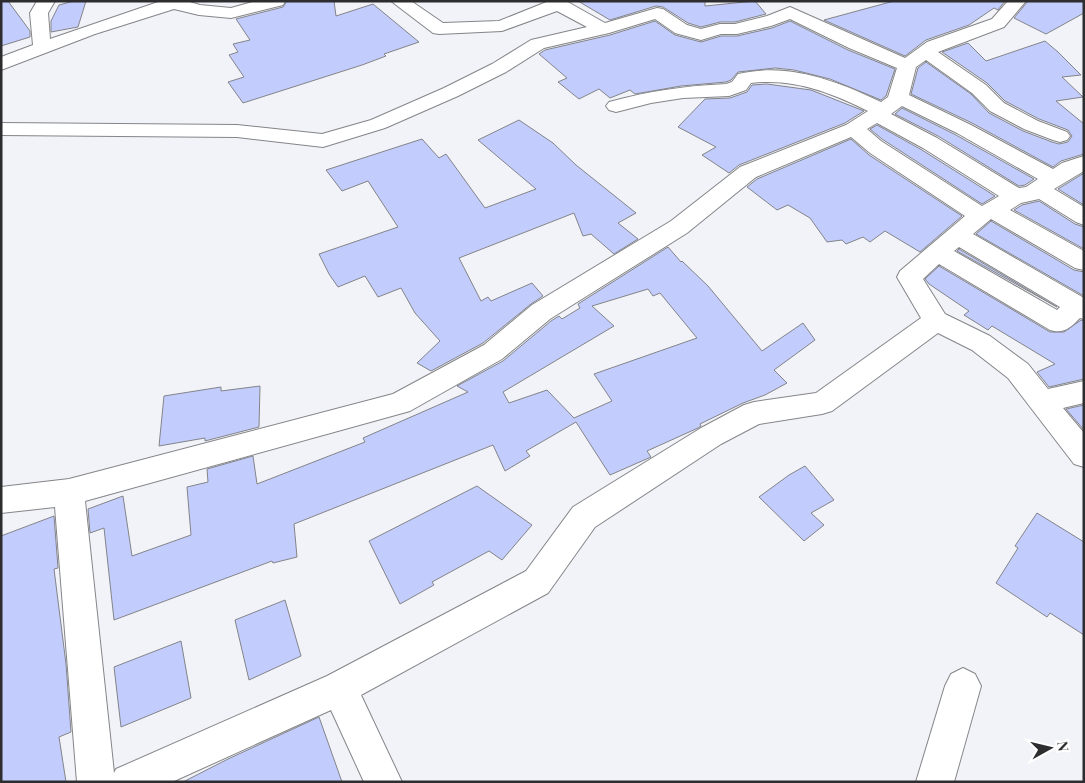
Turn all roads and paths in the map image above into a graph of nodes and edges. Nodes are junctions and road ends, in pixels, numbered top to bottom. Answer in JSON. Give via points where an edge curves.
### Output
{"nodes":[{"id":1,"x":46,"y":1,"type":"edge"},
{"id":2,"x":278,"y":1,"type":"edge"},
{"id":3,"x":399,"y":1,"type":"edge"},
{"id":4,"x":1018,"y":1,"type":"edge"},
{"id":5,"x":561,"y":2,"type":"edge"},
{"id":6,"x":652,"y":7,"type":"edge"},
{"id":7,"x":785,"y":7,"type":"edge"},
{"id":8,"x":603,"y":29,"type":"junction"},
{"id":9,"x":42,"y":48,"type":"junction"},
{"id":10,"x":917,"y":59,"type":"junction"},
{"id":11,"x":1,"y":64,"type":"edge"},
{"id":12,"x":616,"y":106,"type":"dead end"},
{"id":13,"x":886,"y":107,"type":"junction"},
{"id":14,"x":1,"y":129,"type":"edge"},
{"id":15,"x":853,"y":129,"type":"junction"},
{"id":16,"x":1060,"y":136,"type":"dead end"},
{"id":17,"x":1084,"y":163,"type":"edge"},
{"id":18,"x":1035,"y":188,"type":"junction"},
{"id":19,"x":986,"y":213,"type":"junction"},
{"id":20,"x":1084,"y":217,"type":"edge"},
{"id":21,"x":957,"y":235,"type":"junction"},
{"id":22,"x":937,"y":252,"type":"junction"},
{"id":23,"x":1084,"y":262,"type":"edge"},
{"id":24,"x":1080,"y":308,"type":"edge"},
{"id":25,"x":936,"y":321,"type":"junction"},
{"id":26,"x":1084,"y":392,"type":"edge"},
{"id":27,"x":1042,"y":401,"type":"junction"},
{"id":28,"x":1084,"y":454,"type":"edge"},
{"id":29,"x":68,"y":492,"type":"junction"},
{"id":30,"x":1,"y":500,"type":"edge"},
{"id":31,"x":963,"y":686,"type":"dead end"},
{"id":32,"x":339,"y":688,"type":"junction"},
{"id":33,"x":96,"y":782,"type":"edge"},
{"id":34,"x":129,"y":782,"type":"edge"},
{"id":35,"x":383,"y":782,"type":"edge"},
{"id":36,"x":935,"y":782,"type":"edge"}],
"edges":[{"from":1,"to":9,"type":"street","via":[[39,13]]},
{"from":2,"to":9,"type":"street","via":[[231,13],[173,3]]},
{"from":3,"to":5,"type":"street","via":[[439,29],[502,26]]},
{"from":4,"to":10,"type":"street","via":[[998,23],[934,46]]},
{"from":5,"to":8,"type":"street"},
{"from":6,"to":7,"type":"street","via":[[680,29],[701,35],[772,21]]},
{"from":6,"to":8,"type":"street"},
{"from":7,"to":10,"type":"street","via":[[856,44]]},
{"from":8,"to":14,"type":"street","via":[[538,44],[452,92],[378,124],[323,141],[237,131]]},
{"from":9,"to":11,"type":"street"},
{"from":10,"to":13,"type":"street"},
{"from":10,"to":16,"type":"street","via":[[979,89],[997,107]]},
{"from":12,"to":13,"type":"street","via":[[683,92],[729,90],[746,78],[776,75],[816,82]]},
{"from":13,"to":15,"type":"street"},
{"from":13,"to":18,"type":"street","via":[[930,143]]},
{"from":13,"to":18,"type":"street","via":[[971,133]]},
{"from":15,"to":19,"type":"street","via":[[872,146]]},
{"from":15,"to":29,"type":"street","via":[[748,172],[679,227],[541,312],[493,352],[400,403]]},
{"from":17,"to":18,"type":"street"},
{"from":18,"to":19,"type":"street"},
{"from":18,"to":20,"type":"street"},
{"from":19,"to":21,"type":"street"},
{"from":19,"to":23,"type":"street"},
{"from":21,"to":22,"type":"street"},
{"from":21,"to":24,"type":"street"},
{"from":22,"to":24,"type":"street","via":[[1059,323]]},
{"from":22,"to":25,"type":"street","via":[[909,277]]},
{"from":25,"to":27,"type":"street","via":[[981,343],[1018,371]]},
{"from":25,"to":32,"type":"street","via":[[822,403],[754,413],[711,436],[584,517],[537,582]]},
{"from":26,"to":27,"type":"street"},
{"from":27,"to":28,"type":"street"},
{"from":29,"to":30,"type":"street"},
{"from":29,"to":33,"type":"street"},
{"from":31,"to":36,"type":"street"},
{"from":32,"to":34,"type":"street"},
{"from":32,"to":35,"type":"street"}]}
